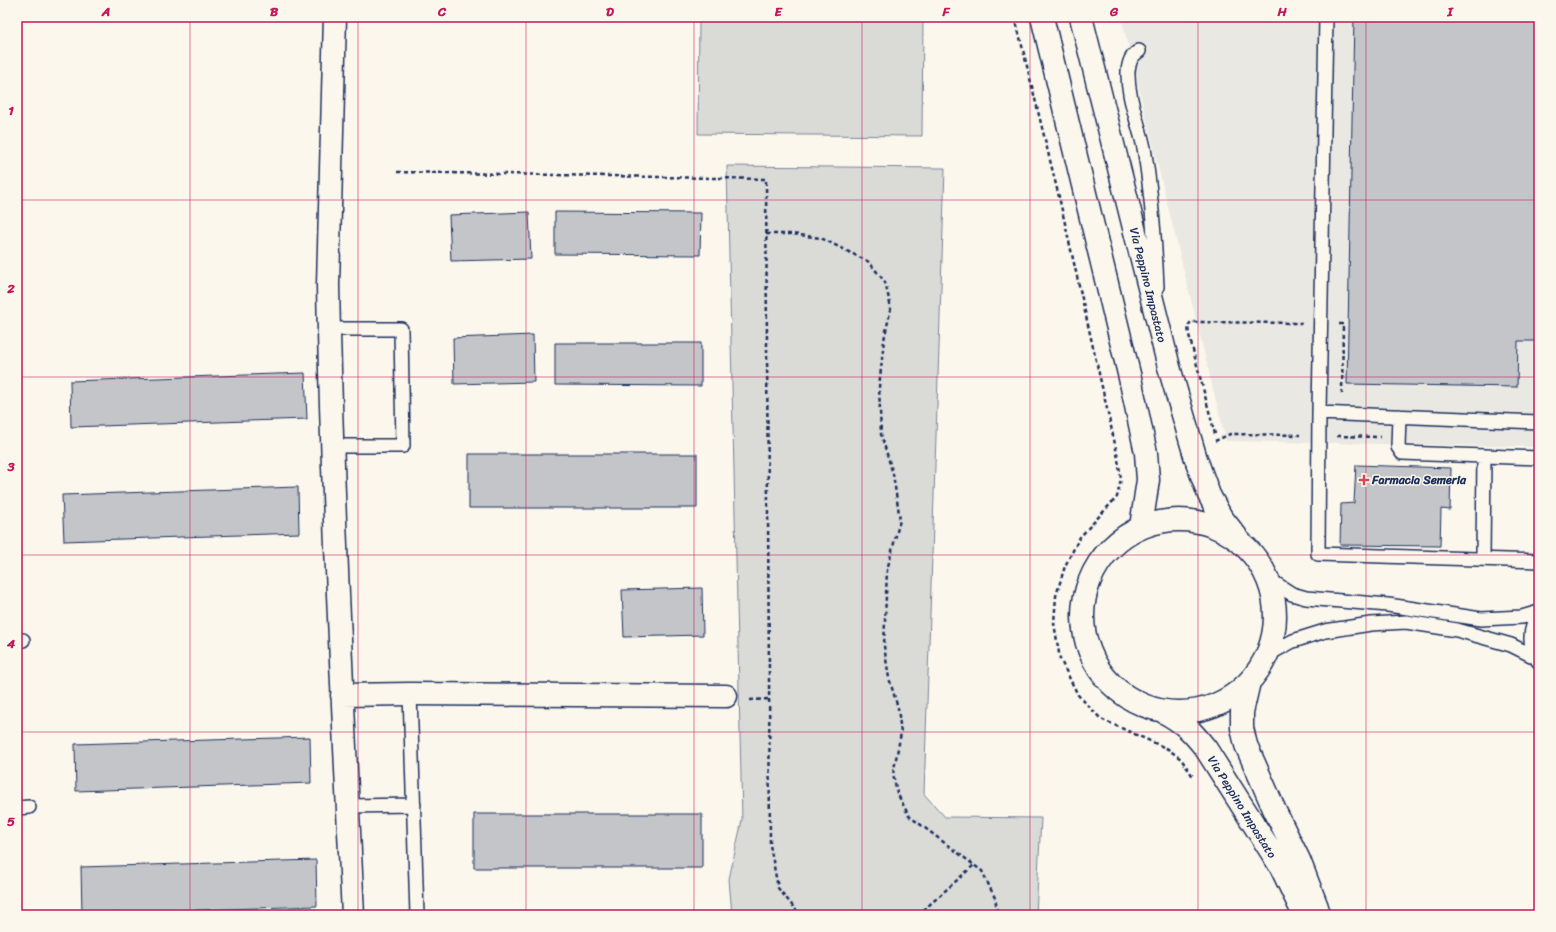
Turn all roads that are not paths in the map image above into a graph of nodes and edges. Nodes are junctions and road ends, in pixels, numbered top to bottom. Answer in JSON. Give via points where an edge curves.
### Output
{"nodes":[{"id":1,"x":335,"y":17,"type":"edge"},
{"id":2,"x":1042,"y":17,"type":"edge"},
{"id":3,"x":1081,"y":17,"type":"edge"},
{"id":4,"x":1326,"y":17,"type":"edge"},
{"id":5,"x":1139,"y":51,"type":"dead end"},
{"id":6,"x":1159,"y":327,"type":"junction"},
{"id":7,"x":329,"y":329,"type":"junction"},
{"id":8,"x":1319,"y":413,"type":"junction"},
{"id":9,"x":1399,"y":416,"type":"junction"},
{"id":10,"x":1539,"y":422,"type":"edge"},
{"id":11,"x":331,"y":446,"type":"junction"},
{"id":12,"x":1484,"y":456,"type":"junction"},
{"id":13,"x":1539,"y":458,"type":"edge"},
{"id":14,"x":1141,"y":528,"type":"junction"},
{"id":15,"x":1240,"y":542,"type":"junction"},
{"id":16,"x":1483,"y":559,"type":"junction"},
{"id":17,"x":1539,"y":561,"type":"edge"},
{"id":18,"x":1267,"y":578,"type":"junction"},
{"id":19,"x":1539,"y":613,"type":"edge"},
{"id":20,"x":1267,"y":655,"type":"junction"},
{"id":21,"x":1537,"y":660,"type":"edge"},
{"id":22,"x":1249,"y":682,"type":"junction"},
{"id":23,"x":410,"y":694,"type":"junction"},
{"id":24,"x":342,"y":695,"type":"junction"},
{"id":25,"x":726,"y":696,"type":"dead end"},
{"id":26,"x":1164,"y":712,"type":"junction"},
{"id":27,"x":414,"y":805,"type":"junction"},
{"id":28,"x":348,"y":806,"type":"junction"},
{"id":29,"x":353,"y":915,"type":"edge"},
{"id":30,"x":417,"y":915,"type":"edge"},
{"id":31,"x":1304,"y":915,"type":"edge"},
{"id":32,"x":1319,"y":915,"type":"edge"}],
"edges":[{"from":1,"to":7,"type":"street"},
{"from":2,"to":14,"type":"street","via":[[1146,453],[1148,480]]},
{"from":3,"to":6,"type":"street","name":"Via Peppino Impastato"},
{"from":4,"to":8,"type":"lane"},
{"from":5,"to":6,"type":"lane","via":[[1130,61],[1128,85],[1144,147],[1152,203]]},
{"from":6,"to":15,"type":"street","name":"Via Peppino Impastato","via":[[1194,453],[1209,495],[1221,517]]},
{"from":7,"to":11,"type":"street"},
{"from":7,"to":11,"type":"lane","via":[[401,329],[403,446]]},
{"from":8,"to":9,"type":"lane"},
{"from":8,"to":16,"type":"lane","via":[[1318,554]]},
{"from":9,"to":10,"type":"lane"},
{"from":9,"to":12,"type":"lane","via":[[1398,447],[1402,453]]},
{"from":11,"to":24,"type":"street"},
{"from":12,"to":13,"type":"lane"},
{"from":12,"to":16,"type":"lane"},
{"from":14,"to":15,"type":"street","via":[[1167,521],[1193,521],[1218,528]]},
{"from":14,"to":26,"type":"street","via":[[1122,539],[1106,554],[1093,573],[1085,594],[1083,617],[1086,639],[1094,660],[1106,679],[1123,694],[1143,706]]},
{"from":15,"to":18,"type":"street","via":[[1256,558]]},
{"from":16,"to":17,"type":"lane"},
{"from":18,"to":19,"type":"lane","via":[[1292,594],[1306,598],[1388,605],[1481,619],[1522,617]]},
{"from":18,"to":20,"type":"street","via":[[1273,597],[1275,617],[1273,637]]},
{"from":19,"to":21,"type":"lane","via":[[1531,633],[1531,645]]},
{"from":20,"to":21,"type":"lane","via":[[1293,641],[1325,631],[1406,622],[1458,630],[1511,645]]},
{"from":20,"to":22,"type":"street"},
{"from":22,"to":26,"type":"street","via":[[1231,697],[1210,707],[1188,712]]},
{"from":22,"to":32,"type":"street","name":"Via Peppino Impastato","via":[[1242,712],[1246,745],[1299,860]]},
{"from":23,"to":24,"type":"street"},
{"from":23,"to":25,"type":"street"},
{"from":23,"to":27,"type":"lane"},
{"from":24,"to":28,"type":"street"},
{"from":26,"to":31,"type":"street","name":"Via Peppino Impastato","via":[[1187,726],[1206,749],[1281,867]]},
{"from":27,"to":28,"type":"lane"},
{"from":27,"to":30,"type":"lane"},
{"from":28,"to":29,"type":"street"}]}
